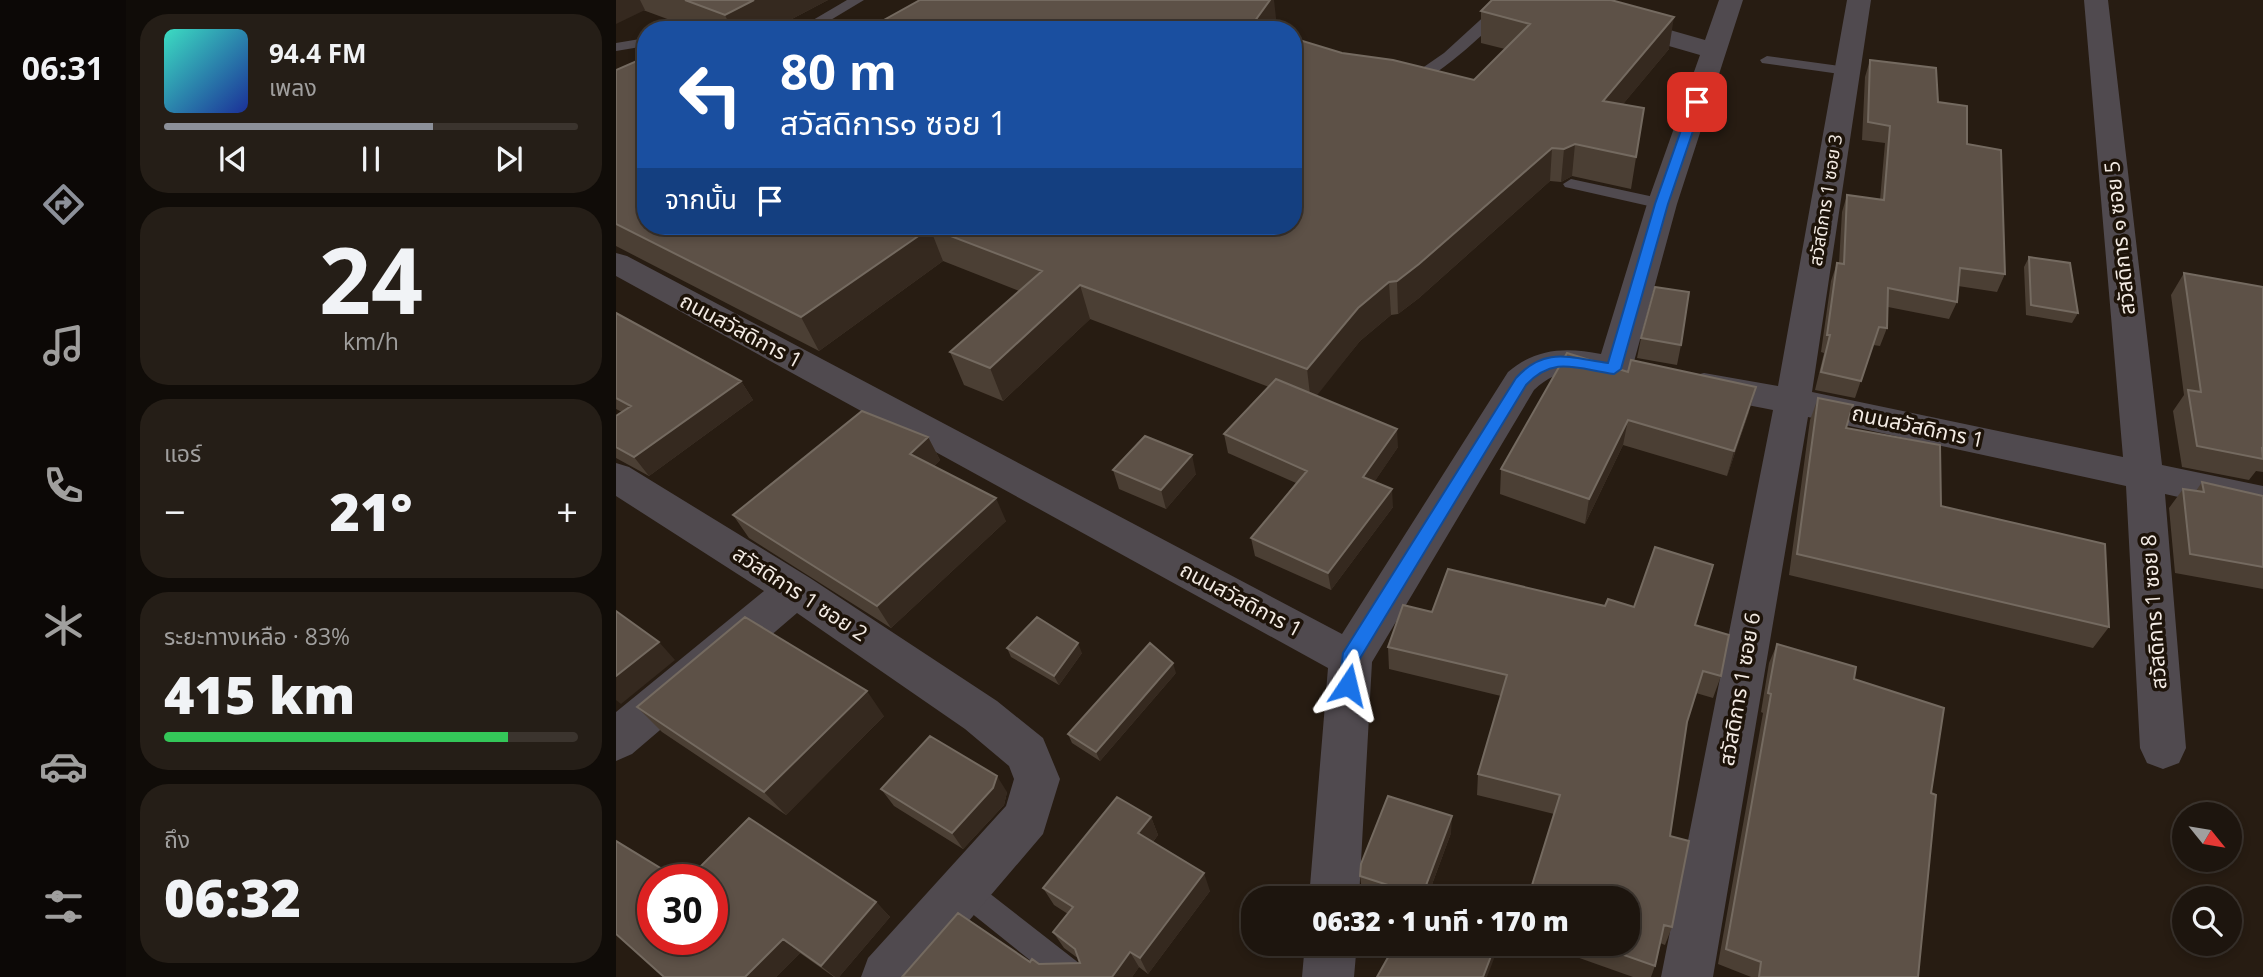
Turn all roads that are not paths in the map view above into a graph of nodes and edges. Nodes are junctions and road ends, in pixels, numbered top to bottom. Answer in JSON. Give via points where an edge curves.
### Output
{"nodes":[{"id":1,"x":857,"y":0,"type":"edge"},
{"id":2,"x":1510,"y":0,"type":"edge"},
{"id":3,"x":1536,"y":0,"type":"edge"},
{"id":4,"x":1731,"y":0,"type":"edge"},
{"id":5,"x":1859,"y":0,"type":"edge"},
{"id":6,"x":2096,"y":0,"type":"edge"},
{"id":7,"x":819,"y":21,"type":"edge"},
{"id":8,"x":637,"y":44,"type":"edge"},
{"id":9,"x":616,"y":47,"type":"edge"},
{"id":10,"x":1715,"y":51,"type":"junction"},
{"id":11,"x":1768,"y":60,"type":"dead end"},
{"id":12,"x":1847,"y":71,"type":"junction"},
{"id":13,"x":1400,"y":85,"type":"edge"},
{"id":14,"x":1571,"y":184,"type":"dead end"},
{"id":15,"x":1662,"y":204,"type":"junction"},
{"id":16,"x":616,"y":263,"type":"edge"},
{"id":17,"x":1641,"y":374,"type":"junction"},
{"id":18,"x":1793,"y":401,"type":"junction"},
{"id":19,"x":2144,"y":475,"type":"junction"},
{"id":20,"x":616,"y":477,"type":"edge"},
{"id":21,"x":2263,"y":501,"type":"edge"},
{"id":22,"x":795,"y":590,"type":"junction"},
{"id":23,"x":1350,"y":659,"type":"junction"},
{"id":24,"x":616,"y":740,"type":"edge"},
{"id":25,"x":2163,"y":748,"type":"dead end"},
{"id":26,"x":1335,"y":886,"type":"edge"},
{"id":27,"x":965,"y":891,"type":"junction"},
{"id":28,"x":1330,"y":956,"type":"edge"},
{"id":29,"x":887,"y":977,"type":"edge"},
{"id":30,"x":1074,"y":977,"type":"edge"},
{"id":31,"x":1328,"y":977,"type":"edge"},
{"id":32,"x":1687,"y":977,"type":"edge"}],
"edges":[{"from":1,"to":7,"type":"lane"},
{"from":2,"to":13,"type":"lane","via":[[1429,72]]},
{"from":3,"to":10,"type":"street"},
{"from":4,"to":10,"type":"street"},
{"from":5,"to":12,"type":"street","name":"สวัสดิการ 1 ซอย 3"},
{"from":6,"to":19,"type":"street","name":"สวัสดิการ ๑ ซอย 5"},
{"from":8,"to":9,"type":"lane"},
{"from":10,"to":15,"type":"street"},
{"from":11,"to":12,"type":"lane"},
{"from":12,"to":18,"type":"street","name":"สวัสดิการ 1 ซอย 3"},
{"from":14,"to":15,"type":"lane"},
{"from":15,"to":17,"type":"street"},
{"from":16,"to":23,"type":"street","name":"ถนนสวัสดิการ 1"},
{"from":17,"to":18,"type":"street","name":"ถนนสวัสดิการ 1"},
{"from":17,"to":23,"type":"street","name":"ถนนสวัสดิการ 1","via":[[1552,360],[1535,367]]},
{"from":18,"to":19,"type":"street","name":"ถนนสวัสดิการ 1"},
{"from":18,"to":32,"type":"street","name":"สวัสดิการ 1 ซอย 6"},
{"from":19,"to":21,"type":"street","name":"ถนนสวัสดิการ 1"},
{"from":19,"to":25,"type":"street","name":"สวัสดิการ 1 ซอย 8"},
{"from":20,"to":22,"type":"street","name":"สวัสดิการ 1 ซอย 2"},
{"from":22,"to":24,"type":"street"},
{"from":22,"to":27,"type":"street","name":"สวัสดิการ 1 ซอย 2","via":[[981,715],[1027,753],[1037,779],[1026,818]]},
{"from":23,"to":26,"type":"street"},
{"from":27,"to":29,"type":"street","name":"สวัสดิการ 1 ซอย 2"},
{"from":27,"to":30,"type":"lane"},
{"from":28,"to":31,"type":"street"}]}
